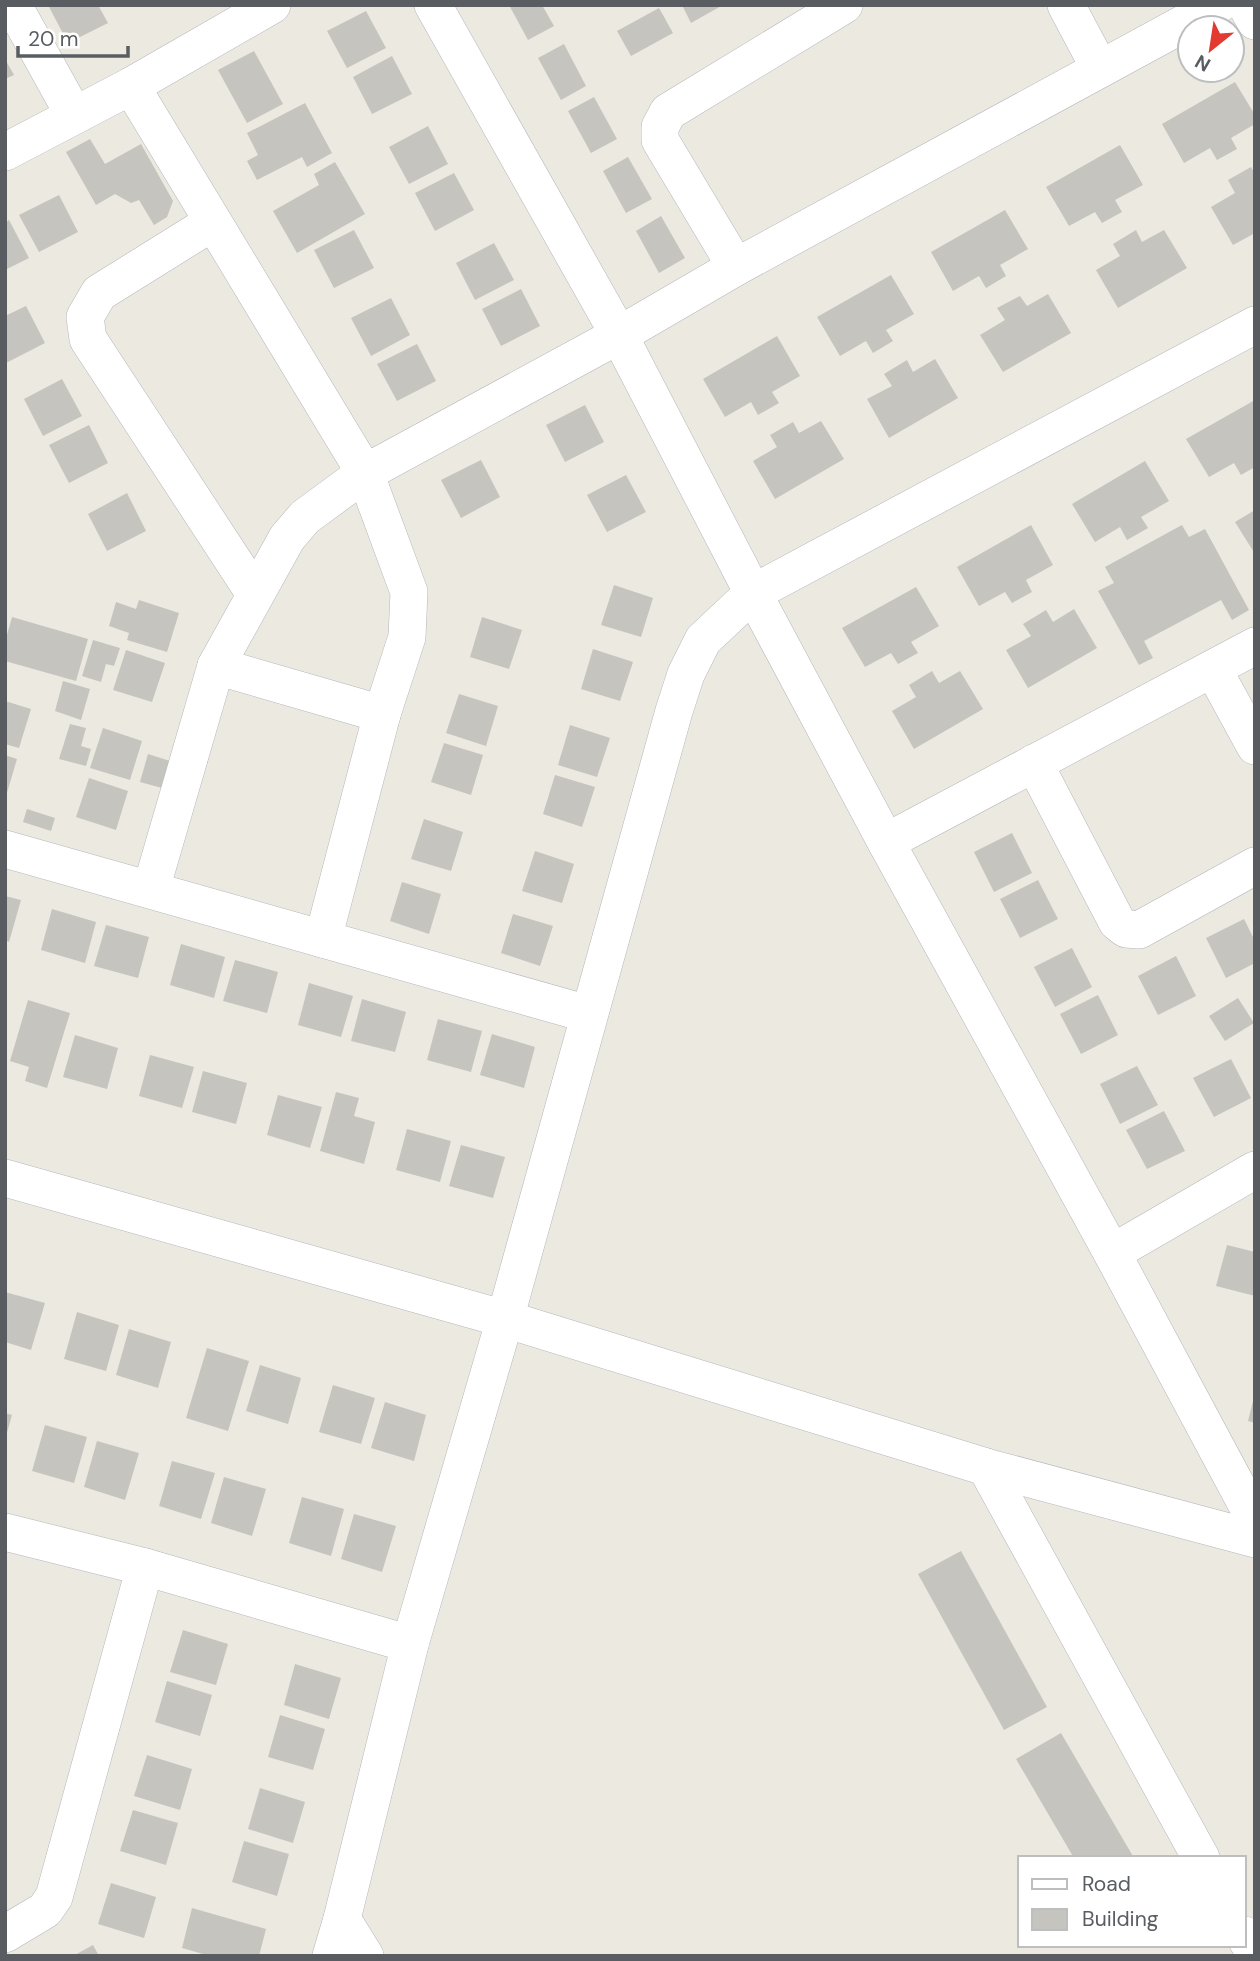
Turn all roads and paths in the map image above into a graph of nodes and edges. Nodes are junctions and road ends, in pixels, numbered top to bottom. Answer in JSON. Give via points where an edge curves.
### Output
{"nodes":[{"id":1,"x":13,"y":5,"type":"edge"},
{"id":2,"x":272,"y":5,"type":"edge"},
{"id":3,"x":433,"y":5,"type":"edge"},
{"id":4,"x":1066,"y":5,"type":"edge"},
{"id":5,"x":1218,"y":5,"type":"edge"},
{"id":6,"x":1246,"y":5,"type":"edge"},
{"id":7,"x":838,"y":7,"type":"edge"},
{"id":8,"x":1255,"y":21,"type":"edge"},
{"id":9,"x":1100,"y":69,"type":"junction"},
{"id":10,"x":131,"y":86,"type":"junction"},
{"id":11,"x":74,"y":115,"type":"junction"},
{"id":12,"x":5,"y":152,"type":"edge"},
{"id":13,"x":213,"y":222,"type":"junction"},
{"id":14,"x":736,"y":267,"type":"junction"},
{"id":15,"x":1255,"y":325,"type":"edge"},
{"id":16,"x":619,"y":335,"type":"junction"},
{"id":17,"x":365,"y":473,"type":"junction"},
{"id":18,"x":753,"y":593,"type":"junction"},
{"id":19,"x":255,"y":594,"type":"junction"},
{"id":20,"x":1255,"y":646,"type":"edge"},
{"id":21,"x":216,"y":666,"type":"junction"},
{"id":22,"x":1213,"y":670,"type":"junction"},
{"id":23,"x":382,"y":714,"type":"junction"},
{"id":24,"x":1255,"y":746,"type":"edge"},
{"id":25,"x":1034,"y":762,"type":"junction"},
{"id":26,"x":886,"y":842,"type":"junction"},
{"id":27,"x":5,"y":849,"type":"edge"},
{"id":28,"x":1255,"y":866,"type":"edge"},
{"id":29,"x":151,"y":889,"type":"junction"},
{"id":30,"x":323,"y":939,"type":"junction"},
{"id":31,"x":588,"y":1014,"type":"junction"},
{"id":32,"x":5,"y":1178,"type":"edge"},
{"id":33,"x":1250,"y":1178,"type":"edge"},
{"id":34,"x":1112,"y":1253,"type":"junction"},
{"id":35,"x":505,"y":1319,"type":"junction"},
{"id":36,"x":986,"y":1467,"type":"junction"},
{"id":37,"x":1255,"y":1520,"type":"edge"},
{"id":38,"x":5,"y":1532,"type":"edge"},
{"id":39,"x":1255,"y":1539,"type":"edge"},
{"id":40,"x":145,"y":1567,"type":"junction"},
{"id":41,"x":410,"y":1644,"type":"junction"},
{"id":42,"x":1201,"y":1856,"type":"edge"},
{"id":43,"x":342,"y":1919,"type":"junction"},
{"id":44,"x":5,"y":1934,"type":"edge"},
{"id":45,"x":1246,"y":1938,"type":"edge"},
{"id":46,"x":1255,"y":1954,"type":"edge"},
{"id":47,"x":331,"y":1956,"type":"edge"},
{"id":48,"x":365,"y":1956,"type":"edge"}],
"edges":[{"from":1,"to":11,"type":"street"},
{"from":2,"to":10,"type":"street"},
{"from":3,"to":16,"type":"street"},
{"from":4,"to":9,"type":"street"},
{"from":5,"to":9,"type":"street"},
{"from":6,"to":8,"type":"street"},
{"from":7,"to":14,"type":"street","via":[[668,112],[660,127],[660,140]]},
{"from":9,"to":14,"type":"street"},
{"from":10,"to":11,"type":"street"},
{"from":10,"to":13,"type":"street"},
{"from":11,"to":12,"type":"street"},
{"from":13,"to":17,"type":"street"},
{"from":13,"to":19,"type":"street","via":[[99,293],[85,317],[86,328],[88,339]]},
{"from":14,"to":16,"type":"street"},
{"from":15,"to":18,"type":"street"},
{"from":16,"to":17,"type":"street"},
{"from":16,"to":18,"type":"street"},
{"from":17,"to":19,"type":"street","via":[[297,525]]},
{"from":17,"to":23,"type":"street","via":[[409,592],[407,637]]},
{"from":18,"to":26,"type":"street"},
{"from":18,"to":31,"type":"street","via":[[703,640],[686,674]]},
{"from":19,"to":21,"type":"street"},
{"from":20,"to":22,"type":"street"},
{"from":21,"to":23,"type":"street"},
{"from":21,"to":29,"type":"street"},
{"from":22,"to":24,"type":"street"},
{"from":22,"to":25,"type":"street"},
{"from":23,"to":30,"type":"street"},
{"from":25,"to":26,"type":"street"},
{"from":25,"to":28,"type":"street","via":[[1117,922],[1126,929],[1139,930]]},
{"from":26,"to":34,"type":"street"},
{"from":27,"to":29,"type":"street"},
{"from":29,"to":30,"type":"street"},
{"from":30,"to":31,"type":"street"},
{"from":31,"to":35,"type":"street"},
{"from":32,"to":35,"type":"street"},
{"from":33,"to":34,"type":"street"},
{"from":34,"to":37,"type":"street"},
{"from":35,"to":36,"type":"street"},
{"from":35,"to":41,"type":"street"},
{"from":36,"to":39,"type":"street"},
{"from":36,"to":42,"type":"street"},
{"from":38,"to":40,"type":"street"},
{"from":40,"to":41,"type":"street"},
{"from":40,"to":44,"type":"street","via":[[54,1897],[45,1910]]},
{"from":41,"to":43,"type":"street"},
{"from":43,"to":47,"type":"street"},
{"from":43,"to":48,"type":"street"},
{"from":45,"to":46,"type":"street"}]}
